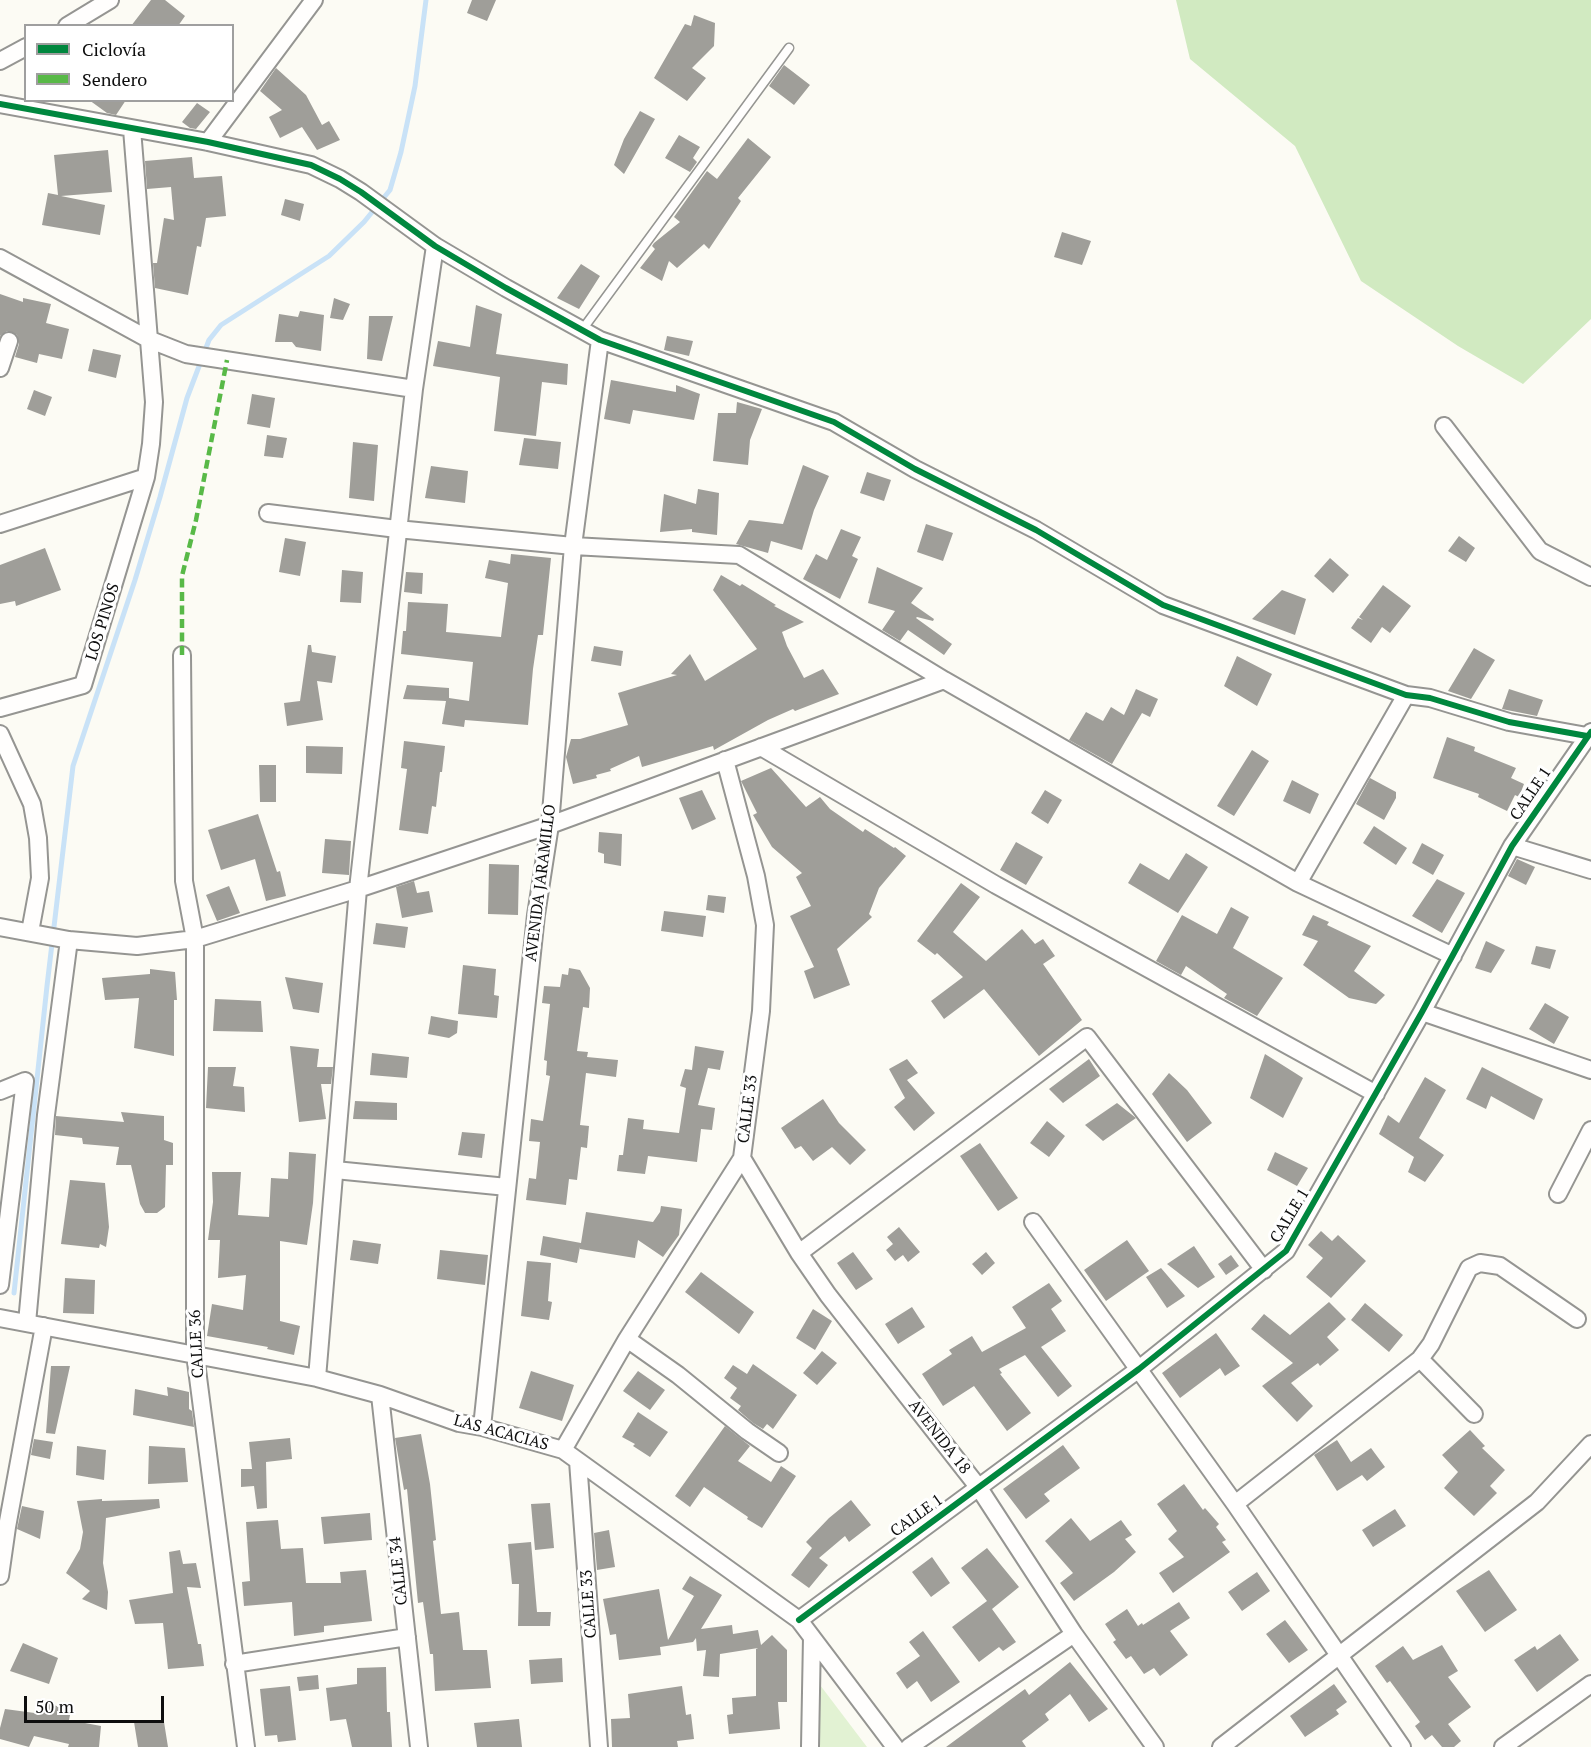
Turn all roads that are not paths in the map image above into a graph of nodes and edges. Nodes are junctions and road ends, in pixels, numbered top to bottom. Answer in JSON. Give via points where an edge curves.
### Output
{"nodes":[{"id":1,"x":110,"y":0,"type":"edge"},
{"id":2,"x":314,"y":0,"type":"edge"},
{"id":3,"x":69,"y":24,"type":"edge"},
{"id":4,"x":24,"y":48,"type":"edge"},
{"id":5,"x":789,"y":48,"type":"dead end"},
{"id":6,"x":0,"y":61,"type":"edge"},
{"id":7,"x":0,"y":104,"type":"edge"},
{"id":8,"x":132,"y":129,"type":"junction"},
{"id":9,"x":208,"y":142,"type":"junction"},
{"id":10,"x":435,"y":246,"type":"junction"},
{"id":11,"x":0,"y":258,"type":"edge"},
{"id":12,"x":582,"y":330,"type":"junction"},
{"id":13,"x":148,"y":339,"type":"junction"},
{"id":14,"x":600,"y":340,"type":"junction"},
{"id":15,"x":9,"y":341,"type":"dead end"},
{"id":16,"x":0,"y":368,"type":"edge"},
{"id":17,"x":414,"y":389,"type":"junction"},
{"id":18,"x":1444,"y":426,"type":"dead end"},
{"id":19,"x":146,"y":477,"type":"junction"},
{"id":20,"x":268,"y":513,"type":"dead end"},
{"id":21,"x":0,"y":525,"type":"edge"},
{"id":22,"x":397,"y":529,"type":"junction"},
{"id":23,"x":573,"y":546,"type":"junction"},
{"id":24,"x":1591,"y":577,"type":"edge"},
{"id":25,"x":182,"y":655,"type":"dead end"},
{"id":26,"x":944,"y":680,"type":"junction"},
{"id":27,"x":1406,"y":695,"type":"junction"},
{"id":28,"x":0,"y":708,"type":"edge"},
{"id":29,"x":0,"y":734,"type":"edge"},
{"id":30,"x":1589,"y":734,"type":"edge"},
{"id":31,"x":761,"y":747,"type":"junction"},
{"id":32,"x":725,"y":760,"type":"junction"},
{"id":33,"x":550,"y":825,"type":"junction"},
{"id":34,"x":1512,"y":846,"type":"junction"},
{"id":35,"x":1591,"y":870,"type":"edge"},
{"id":36,"x":1298,"y":883,"type":"junction"},
{"id":37,"x":358,"y":889,"type":"junction"},
{"id":38,"x":0,"y":927,"type":"edge"},
{"id":39,"x":36,"y":933,"type":"junction"},
{"id":40,"x":65,"y":939,"type":"junction"},
{"id":41,"x":195,"y":939,"type":"junction"},
{"id":42,"x":1453,"y":956,"type":"junction"},
{"id":43,"x":1422,"y":1012,"type":"junction"},
{"id":44,"x":1591,"y":1070,"type":"edge"},
{"id":45,"x":0,"y":1091,"type":"edge"},
{"id":46,"x":1376,"y":1094,"type":"junction"},
{"id":47,"x":1591,"y":1130,"type":"edge"},
{"id":48,"x":742,"y":1158,"type":"junction"},
{"id":49,"x":335,"y":1170,"type":"junction"},
{"id":50,"x":507,"y":1187,"type":"junction"},
{"id":51,"x":1558,"y":1194,"type":"dead end"},
{"id":52,"x":1033,"y":1222,"type":"dead end"},
{"id":53,"x":799,"y":1253,"type":"junction"},
{"id":54,"x":1264,"y":1270,"type":"junction"},
{"id":55,"x":0,"y":1285,"type":"edge"},
{"id":56,"x":0,"y":1318,"type":"edge"},
{"id":57,"x":1576,"y":1319,"type":"dead end"},
{"id":58,"x":35,"y":1324,"type":"junction"},
{"id":59,"x":627,"y":1339,"type":"junction"},
{"id":60,"x":195,"y":1354,"type":"junction"},
{"id":61,"x":1420,"y":1359,"type":"junction"},
{"id":62,"x":1139,"y":1369,"type":"junction"},
{"id":63,"x":318,"y":1378,"type":"junction"},
{"id":64,"x":380,"y":1395,"type":"junction"},
{"id":65,"x":1473,"y":1414,"type":"dead end"},
{"id":66,"x":482,"y":1427,"type":"junction"},
{"id":67,"x":1591,"y":1444,"type":"edge"},
{"id":68,"x":563,"y":1450,"type":"junction"},
{"id":69,"x":779,"y":1453,"type":"dead end"},
{"id":70,"x":578,"y":1461,"type":"junction"},
{"id":71,"x":979,"y":1488,"type":"junction"},
{"id":72,"x":1235,"y":1503,"type":"junction"},
{"id":73,"x":3,"y":1525,"type":"edge"},
{"id":74,"x":0,"y":1576,"type":"edge"},
{"id":75,"x":799,"y":1620,"type":"junction"},
{"id":76,"x":1074,"y":1634,"type":"junction"},
{"id":77,"x":406,"y":1637,"type":"junction"},
{"id":78,"x":812,"y":1637,"type":"junction"},
{"id":79,"x":1341,"y":1656,"type":"junction"},
{"id":80,"x":234,"y":1664,"type":"junction"},
{"id":81,"x":1591,"y":1684,"type":"edge"},
{"id":82,"x":246,"y":1747,"type":"edge"},
{"id":83,"x":419,"y":1747,"type":"edge"},
{"id":84,"x":599,"y":1747,"type":"edge"},
{"id":85,"x":810,"y":1747,"type":"edge"},
{"id":86,"x":895,"y":1747,"type":"edge"},
{"id":87,"x":909,"y":1747,"type":"edge"},
{"id":88,"x":1155,"y":1747,"type":"edge"},
{"id":89,"x":1221,"y":1747,"type":"edge"},
{"id":90,"x":1402,"y":1747,"type":"edge"},
{"id":91,"x":1503,"y":1747,"type":"edge"}],
"edges":[{"from":1,"to":3,"type":"street"},
{"from":2,"to":9,"type":"street"},
{"from":4,"to":6,"type":"street"},
{"from":5,"to":12,"type":"lane"},
{"from":7,"to":8,"type":"street"},
{"from":8,"to":9,"type":"street"},
{"from":8,"to":13,"type":"street"},
{"from":9,"to":10,"type":"street","via":[[311,165],[361,192]]},
{"from":10,"to":12,"type":"street"},
{"from":10,"to":17,"type":"street"},
{"from":11,"to":13,"type":"street"},
{"from":12,"to":14,"type":"street"},
{"from":13,"to":17,"type":"street","via":[[186,354]]},
{"from":13,"to":19,"type":"street","via":[[154,402]]},
{"from":14,"to":23,"type":"street","name":"AVENIDA JARAMILLO"},
{"from":14,"to":27,"type":"street","via":[[834,422],[915,469],[1036,530],[1164,605]]},
{"from":15,"to":16,"type":"street"},
{"from":17,"to":22,"type":"street"},
{"from":18,"to":24,"type":"street","via":[[1540,551]]},
{"from":19,"to":21,"type":"street"},
{"from":19,"to":28,"type":"street","name":"LOS PINOS","via":[[83,685]]},
{"from":20,"to":22,"type":"street"},
{"from":22,"to":23,"type":"street"},
{"from":22,"to":37,"type":"street"},
{"from":23,"to":26,"type":"street","via":[[739,555]]},
{"from":23,"to":33,"type":"street","name":"AVENIDA JARAMILLO"},
{"from":25,"to":41,"type":"street","name":"CALLE 36","via":[[184,881]]},
{"from":26,"to":31,"type":"street"},
{"from":26,"to":36,"type":"street"},
{"from":27,"to":30,"type":"street","via":[[1430,698],[1509,722]]},
{"from":27,"to":36,"type":"street"},
{"from":29,"to":39,"type":"street","via":[[32,804],[40,878]]},
{"from":30,"to":34,"type":"street","name":"CALLE 1"},
{"from":31,"to":32,"type":"street"},
{"from":31,"to":46,"type":"street","via":[[996,885]]},
{"from":32,"to":33,"type":"street"},
{"from":32,"to":48,"type":"street","name":"CALLE 33","via":[[765,925],[761,1011]]},
{"from":33,"to":37,"type":"street"},
{"from":33,"to":50,"type":"street","name":"AVENIDA JARAMILLO","via":[[536,915]]},
{"from":34,"to":35,"type":"street"},
{"from":34,"to":42,"type":"street","name":"CALLE 1"},
{"from":36,"to":42,"type":"street"},
{"from":37,"to":41,"type":"street"},
{"from":37,"to":49,"type":"street"},
{"from":38,"to":39,"type":"street"},
{"from":39,"to":40,"type":"street"},
{"from":40,"to":41,"type":"street","via":[[137,946]]},
{"from":40,"to":58,"type":"street","via":[[46,1115]]},
{"from":41,"to":60,"type":"street","name":"CALLE 36"},
{"from":42,"to":43,"type":"street","name":"CALLE 1"},
{"from":43,"to":44,"type":"street"},
{"from":43,"to":46,"type":"street","name":"CALLE 1"},
{"from":45,"to":55,"type":"street","via":[[25,1081]]},
{"from":46,"to":54,"type":"street","name":"CALLE 1","via":[[1287,1251]]},
{"from":47,"to":51,"type":"street"},
{"from":48,"to":53,"type":"street","name":"AVENIDA 18"},
{"from":48,"to":59,"type":"street","name":"CALLE 33"},
{"from":49,"to":50,"type":"street"},
{"from":49,"to":63,"type":"street"},
{"from":50,"to":66,"type":"street","name":"AVENIDA JARAMILLO"},
{"from":52,"to":62,"type":"street"},
{"from":53,"to":54,"type":"street","via":[[1088,1037]]},
{"from":53,"to":71,"type":"street","name":"AVENIDA 18"},
{"from":54,"to":62,"type":"street","name":"CALLE 1"},
{"from":56,"to":58,"type":"street","name":"LAS ACACIAS"},
{"from":57,"to":61,"type":"street","via":[[1500,1266],[1480,1263],[1468,1268]]},
{"from":58,"to":60,"type":"street","name":"LAS ACACIAS"},
{"from":58,"to":73,"type":"street"},
{"from":59,"to":68,"type":"street","name":"CALLE 33"},
{"from":59,"to":69,"type":"street"},
{"from":60,"to":63,"type":"street","name":"LAS ACACIAS"},
{"from":60,"to":80,"type":"street","name":"CALLE 36"},
{"from":61,"to":65,"type":"street"},
{"from":61,"to":72,"type":"street"},
{"from":62,"to":71,"type":"street","name":"CALLE 1"},
{"from":62,"to":72,"type":"street"},
{"from":63,"to":64,"type":"street","name":"LAS ACACIAS"},
{"from":64,"to":66,"type":"street","name":"LAS ACACIAS","via":[[459,1423]]},
{"from":64,"to":77,"type":"street","name":"CALLE 34"},
{"from":66,"to":68,"type":"street","name":"LAS ACACIAS"},
{"from":67,"to":79,"type":"street","via":[[1537,1502]]},
{"from":68,"to":70,"type":"street","name":"LAS ACACIAS"},
{"from":70,"to":75,"type":"street","name":"LAS ACACIAS"},
{"from":70,"to":84,"type":"street","name":"CALLE 33"},
{"from":71,"to":75,"type":"street","name":"CALLE 1"},
{"from":71,"to":76,"type":"street","name":"AVENIDA 18"},
{"from":72,"to":79,"type":"street"},
{"from":73,"to":74,"type":"street"},
{"from":75,"to":78,"type":"street","name":"LAS ACACIAS"},
{"from":76,"to":87,"type":"street"},
{"from":76,"to":88,"type":"street","name":"AVENIDA 18"},
{"from":77,"to":80,"type":"street"},
{"from":77,"to":83,"type":"street","name":"CALLE 34"},
{"from":78,"to":85,"type":"street"},
{"from":78,"to":86,"type":"street","name":"LAS ACACIAS"},
{"from":79,"to":89,"type":"street"},
{"from":79,"to":90,"type":"street"},
{"from":80,"to":82,"type":"street","name":"CALLE 36"},
{"from":81,"to":91,"type":"street"}]}
